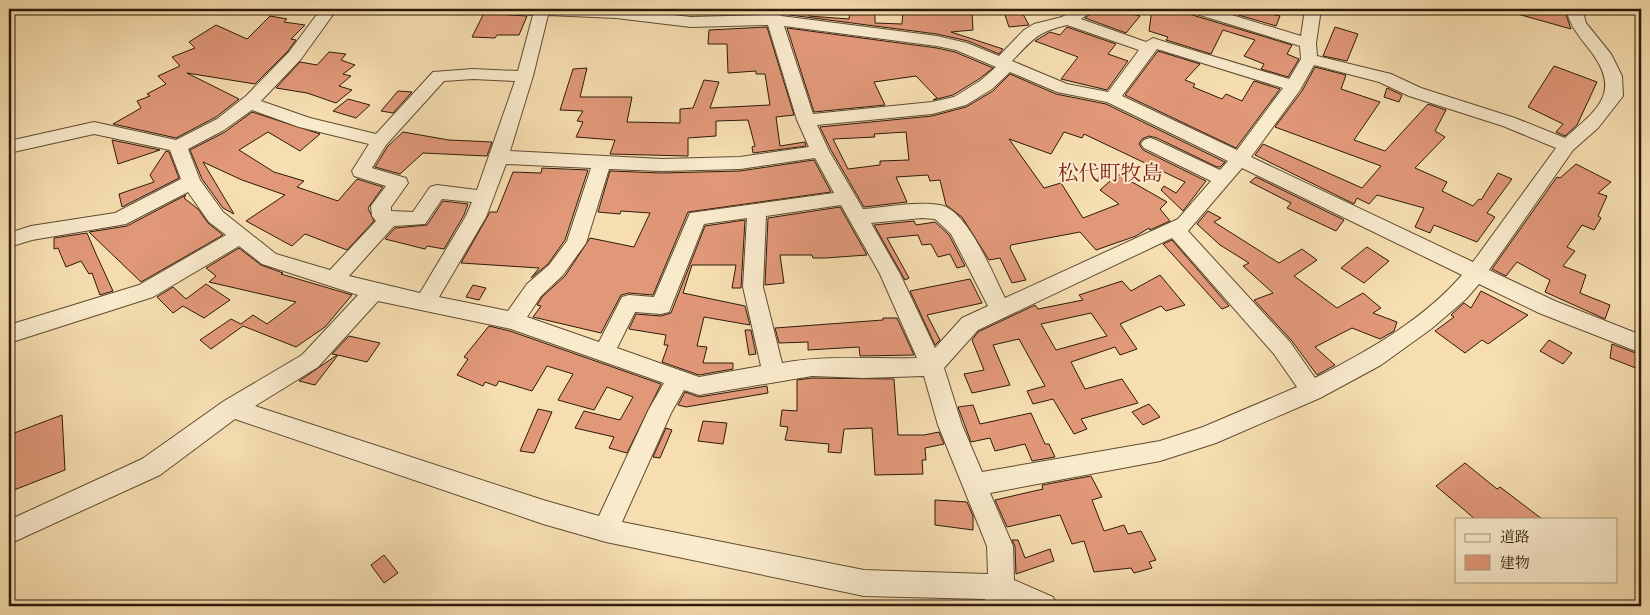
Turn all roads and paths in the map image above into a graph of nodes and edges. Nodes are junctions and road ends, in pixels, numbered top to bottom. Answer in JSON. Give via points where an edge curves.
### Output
{"nodes":[{"id":1,"x":328,"y":9,"type":"edge"},
{"id":2,"x":503,"y":9,"type":"edge"},
{"id":3,"x":1087,"y":9,"type":"edge"},
{"id":4,"x":1196,"y":9,"type":"edge"},
{"id":5,"x":1313,"y":9,"type":"edge"},
{"id":6,"x":1574,"y":9,"type":"edge"},
{"id":7,"x":542,"y":10,"type":"edge"},
{"id":8,"x":772,"y":14,"type":"edge"},
{"id":9,"x":1068,"y":20,"type":"junction"},
{"id":10,"x":1148,"y":48,"type":"junction"},
{"id":11,"x":1309,"y":51,"type":"junction"},
{"id":12,"x":1004,"y":65,"type":"junction"},
{"id":13,"x":525,"y":76,"type":"junction"},
{"id":14,"x":1294,"y":86,"type":"junction"},
{"id":15,"x":1112,"y":98,"type":"junction"},
{"id":16,"x":248,"y":102,"type":"junction"},
{"id":17,"x":806,"y":120,"type":"junction"},
{"id":18,"x":380,"y":142,"type":"junction"},
{"id":19,"x":1150,"y":144,"type":"dead end"},
{"id":20,"x":9,"y":146,"type":"edge"},
{"id":21,"x":178,"y":146,"type":"junction"},
{"id":22,"x":1567,"y":146,"type":"junction"},
{"id":23,"x":820,"y":151,"type":"junction"},
{"id":24,"x":499,"y":157,"type":"junction"},
{"id":25,"x":1240,"y":158,"type":"junction"},
{"id":26,"x":602,"y":162,"type":"junction"},
{"id":27,"x":1223,"y":179,"type":"junction"},
{"id":28,"x":191,"y":182,"type":"junction"},
{"id":29,"x":484,"y":197,"type":"junction"},
{"id":30,"x":846,"y":198,"type":"junction"},
{"id":31,"x":757,"y":210,"type":"junction"},
{"id":32,"x":857,"y":217,"type":"junction"},
{"id":33,"x":390,"y":218,"type":"junction"},
{"id":34,"x":1175,"y":229,"type":"junction"},
{"id":35,"x":240,"y":236,"type":"junction"},
{"id":36,"x":9,"y":240,"type":"edge"},
{"id":37,"x":1477,"y":272,"type":"junction"},
{"id":38,"x":333,"y":280,"type":"junction"},
{"id":39,"x":374,"y":292,"type":"junction"},
{"id":40,"x":426,"y":301,"type":"junction"},
{"id":41,"x":1001,"y":310,"type":"junction"},
{"id":42,"x":513,"y":321,"type":"junction"},
{"id":43,"x":9,"y":334,"type":"edge"},
{"id":44,"x":1641,"y":344,"type":"edge"},
{"id":45,"x":605,"y":351,"type":"junction"},
{"id":46,"x":932,"y":366,"type":"junction"},
{"id":47,"x":774,"y":375,"type":"junction"},
{"id":48,"x":679,"y":378,"type":"junction"},
{"id":49,"x":1312,"y":390,"type":"junction"},
{"id":50,"x":232,"y":408,"type":"junction"},
{"id":51,"x":973,"y":485,"type":"junction"},
{"id":52,"x":606,"y":530,"type":"junction"},
{"id":53,"x":9,"y":532,"type":"edge"},
{"id":54,"x":999,"y":596,"type":"edge"},
{"id":55,"x":1039,"y":605,"type":"edge"}],
"edges":[{"from":1,"to":16,"type":"street","via":[[298,53]]},
{"from":2,"to":7,"type":"street"},
{"from":3,"to":9,"type":"street"},
{"from":4,"to":11,"type":"street"},
{"from":5,"to":11,"type":"street"},
{"from":6,"to":22,"type":"street","via":[[1578,24],[1605,58],[1614,76],[1614,96],[1592,124]]},
{"from":7,"to":8,"type":"street","via":[[616,13],[691,22]]},
{"from":7,"to":13,"type":"street"},
{"from":8,"to":12,"type":"street","via":[[961,46]]},
{"from":8,"to":17,"type":"street"},
{"from":9,"to":10,"type":"street"},
{"from":9,"to":12,"type":"street","via":[[1035,30]]},
{"from":10,"to":14,"type":"street","via":[[1153,43]]},
{"from":10,"to":15,"type":"street"},
{"from":11,"to":14,"type":"street"},
{"from":11,"to":22,"type":"street"},
{"from":12,"to":15,"type":"street","via":[[1063,88]]},
{"from":12,"to":17,"type":"street","via":[[986,85],[960,101],[932,108]]},
{"from":13,"to":18,"type":"street","via":[[439,76]]},
{"from":13,"to":24,"type":"street"},
{"from":14,"to":25,"type":"street"},
{"from":15,"to":25,"type":"street"},
{"from":16,"to":18,"type":"street","via":[[305,124]]},
{"from":16,"to":21,"type":"street","via":[[222,124]]},
{"from":17,"to":23,"type":"street"},
{"from":18,"to":33,"type":"street","via":[[361,171],[399,183],[381,206],[382,216]]},
{"from":19,"to":27,"type":"street"},
{"from":20,"to":21,"type":"street","via":[[94,128]]},
{"from":21,"to":28,"type":"street"},
{"from":22,"to":37,"type":"street"},
{"from":23,"to":26,"type":"street","via":[[740,163],[662,165]]},
{"from":23,"to":30,"type":"street"},
{"from":24,"to":26,"type":"street"},
{"from":24,"to":29,"type":"street"},
{"from":25,"to":27,"type":"street"},
{"from":25,"to":37,"type":"street"},
{"from":26,"to":42,"type":"street","via":[[576,243],[556,270],[534,290]]},
{"from":27,"to":34,"type":"street","via":[[1185,224]]},
{"from":28,"to":35,"type":"street","via":[[216,217]]},
{"from":28,"to":36,"type":"street","via":[[119,219],[31,233]]},
{"from":29,"to":33,"type":"street","via":[[437,192],[418,219]]},
{"from":29,"to":40,"type":"street","via":[[476,217]]},
{"from":30,"to":31,"type":"street"},
{"from":30,"to":32,"type":"street"},
{"from":31,"to":45,"type":"street","via":[[697,218],[661,306],[629,302]]},
{"from":31,"to":47,"type":"street","via":[[754,287]]},
{"from":32,"to":41,"type":"street","via":[[940,212],[959,230]]},
{"from":32,"to":46,"type":"street","via":[[890,274]]},
{"from":33,"to":38,"type":"street"},
{"from":34,"to":41,"type":"street"},
{"from":34,"to":49,"type":"street","via":[[1282,348]]},
{"from":35,"to":38,"type":"street","via":[[269,259]]},
{"from":35,"to":43,"type":"street","via":[[146,291]]},
{"from":37,"to":44,"type":"street","via":[[1547,307]]},
{"from":37,"to":49,"type":"street","via":[[1459,293],[1380,354]]},
{"from":38,"to":39,"type":"street"},
{"from":39,"to":40,"type":"street"},
{"from":39,"to":50,"type":"street","via":[[310,361]]},
{"from":40,"to":42,"type":"street"},
{"from":41,"to":46,"type":"street","via":[[970,324]]},
{"from":42,"to":45,"type":"street"},
{"from":45,"to":48,"type":"street"},
{"from":46,"to":47,"type":"street","via":[[812,368]]},
{"from":46,"to":51,"type":"street"},
{"from":47,"to":48,"type":"street","via":[[699,386]]},
{"from":48,"to":52,"type":"street","via":[[661,409]]},
{"from":49,"to":51,"type":"street","via":[[1208,436],[1160,451]]},
{"from":50,"to":52,"type":"street"},
{"from":50,"to":53,"type":"street","via":[[152,467]]},
{"from":51,"to":54,"type":"street","via":[[1000,546]]},
{"from":52,"to":54,"type":"street","via":[[864,583]]},
{"from":54,"to":55,"type":"street"}]}
